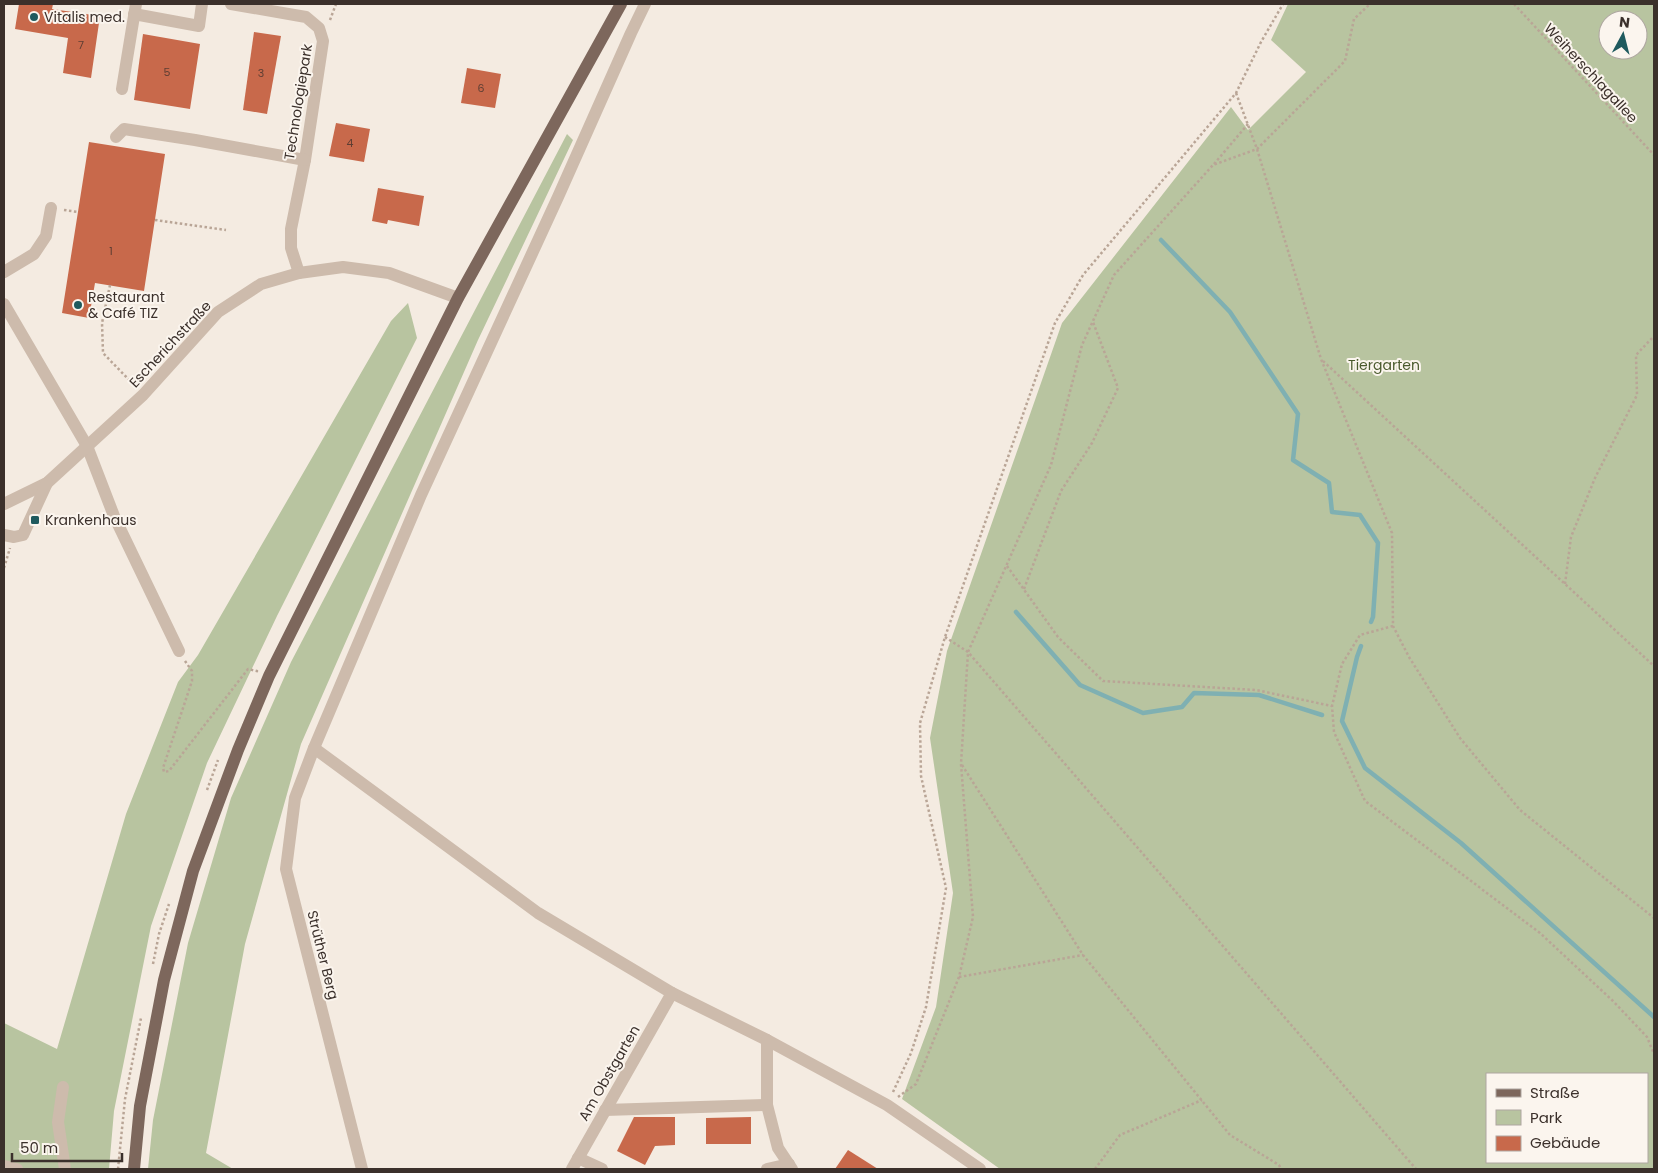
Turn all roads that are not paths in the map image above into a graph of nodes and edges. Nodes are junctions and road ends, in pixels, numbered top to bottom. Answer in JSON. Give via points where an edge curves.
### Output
{"nodes":[{"id":1,"x":202,"y":4,"type":"edge"},
{"id":2,"x":231,"y":4,"type":"edge"},
{"id":3,"x":620,"y":4,"type":"edge"},
{"id":4,"x":645,"y":4,"type":"edge"},
{"id":5,"x":135,"y":9,"type":"edge"},
{"id":6,"x":122,"y":89,"type":"dead end"},
{"id":7,"x":116,"y":137,"type":"dead end"},
{"id":8,"x":305,"y":160,"type":"junction"},
{"id":9,"x":51,"y":208,"type":"dead end"},
{"id":10,"x":4,"y":272,"type":"edge"},
{"id":11,"x":299,"y":273,"type":"junction"},
{"id":12,"x":458,"y":298,"type":"junction"},
{"id":13,"x":4,"y":304,"type":"edge"},
{"id":14,"x":87,"y":446,"type":"junction"},
{"id":15,"x":47,"y":484,"type":"junction"},
{"id":16,"x":4,"y":504,"type":"edge"},
{"id":17,"x":9,"y":536,"type":"edge"},
{"id":18,"x":179,"y":651,"type":"road end"},
{"id":19,"x":314,"y":748,"type":"junction"},
{"id":20,"x":672,"y":993,"type":"junction"},
{"id":21,"x":767,"y":1040,"type":"junction"},
{"id":22,"x":63,"y":1087,"type":"dead end"},
{"id":23,"x":767,"y":1105,"type":"junction"},
{"id":24,"x":605,"y":1110,"type":"junction"},
{"id":25,"x":578,"y":1158,"type":"junction"},
{"id":26,"x":4,"y":1166,"type":"edge"},
{"id":27,"x":790,"y":1167,"type":"edge"},
{"id":28,"x":17,"y":1169,"type":"edge"},
{"id":29,"x":65,"y":1169,"type":"edge"},
{"id":30,"x":134,"y":1169,"type":"edge"},
{"id":31,"x":362,"y":1169,"type":"edge"},
{"id":32,"x":572,"y":1169,"type":"edge"},
{"id":33,"x":602,"y":1169,"type":"edge"},
{"id":34,"x":767,"y":1169,"type":"edge"},
{"id":35,"x":980,"y":1169,"type":"edge"}],
"edges":[{"from":1,"to":5,"type":"street","via":[[199,26]]},
{"from":2,"to":8,"type":"street","name":"Technologiepark","via":[[306,17],[319,28],[322,52]]},
{"from":3,"to":12,"type":"main road"},
{"from":4,"to":19,"type":"street","name":"Strüther Berg","via":[[422,495]]},
{"from":5,"to":6,"type":"street"},
{"from":7,"to":8,"type":"street","via":[[124,129]]},
{"from":8,"to":11,"type":"street","name":"Technologiepark","via":[[291,229]]},
{"from":9,"to":10,"type":"street","via":[[46,236],[34,254]]},
{"from":11,"to":12,"type":"street","name":"Escherichstraße","via":[[344,267],[389,273]]},
{"from":11,"to":14,"type":"street","name":"Escherichstraße","via":[[261,284],[218,312],[143,395]]},
{"from":12,"to":30,"type":"main road","via":[[269,676],[238,750],[193,871],[164,980],[140,1106]]},
{"from":13,"to":14,"type":"street"},
{"from":14,"to":15,"type":"street","name":"Escherichstraße"},
{"from":14,"to":18,"type":"street","via":[[114,516]]},
{"from":15,"to":16,"type":"street","name":"Escherichstraße"},
{"from":15,"to":17,"type":"street","via":[[23,535]]},
{"from":19,"to":20,"type":"street","via":[[538,913]]},
{"from":19,"to":31,"type":"street","name":"Strüther Berg","via":[[295,798],[286,869]]},
{"from":20,"to":21,"type":"street"},
{"from":20,"to":24,"type":"street","name":"Am Obstgarten"},
{"from":21,"to":23,"type":"street"},
{"from":21,"to":35,"type":"street","via":[[887,1105]]},
{"from":22,"to":29,"type":"street","via":[[58,1122]]},
{"from":23,"to":24,"type":"street"},
{"from":23,"to":27,"type":"street","via":[[778,1148]]},
{"from":24,"to":25,"type":"street","name":"Am Obstgarten"},
{"from":25,"to":32,"type":"street","name":"Am Obstgarten"},
{"from":25,"to":33,"type":"street"},
{"from":26,"to":28,"type":"street"},
{"from":27,"to":34,"type":"street"}]}
